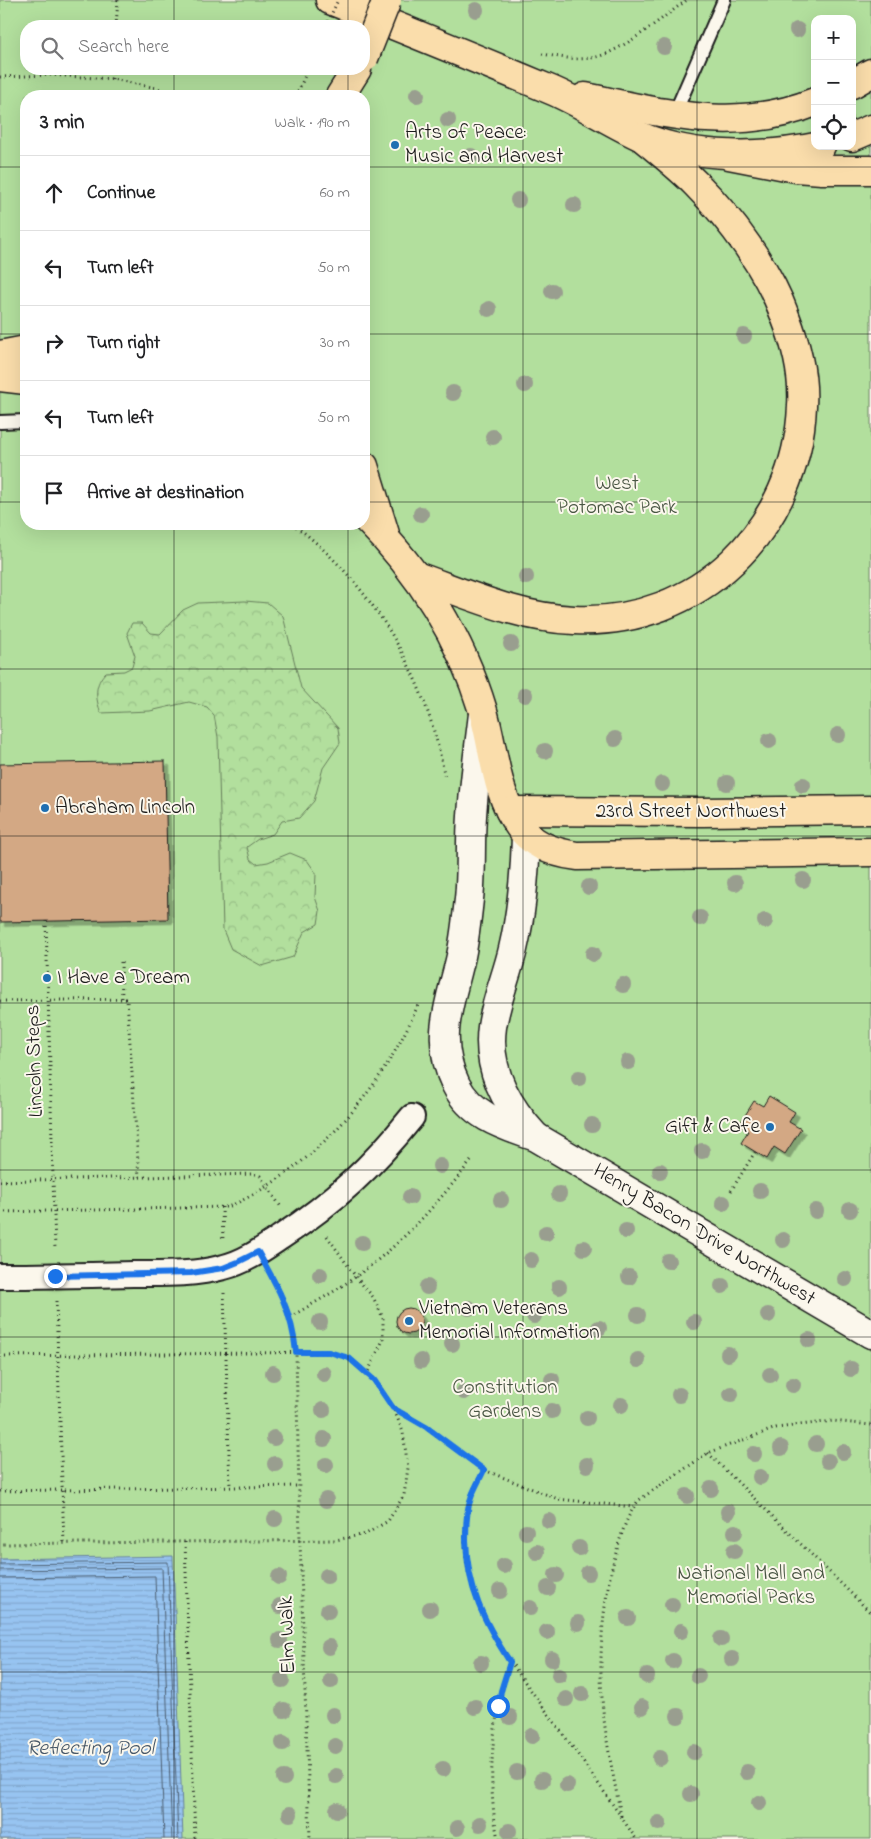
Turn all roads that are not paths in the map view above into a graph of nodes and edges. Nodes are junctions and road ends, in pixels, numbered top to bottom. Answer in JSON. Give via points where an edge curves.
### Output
{"nodes":[{"id":1,"x":330,"y":0,"type":"edge"},
{"id":2,"x":387,"y":0,"type":"edge"},
{"id":3,"x":724,"y":0,"type":"edge"},
{"id":4,"x":370,"y":43,"type":"edge"},
{"id":5,"x":871,"y":64,"type":"edge"},
{"id":6,"x":871,"y":73,"type":"edge"},
{"id":7,"x":353,"y":75,"type":"edge"},
{"id":8,"x":360,"y":75,"type":"edge"},
{"id":9,"x":856,"y":79,"type":"edge"},
{"id":10,"x":856,"y":81,"type":"edge"},
{"id":11,"x":344,"y":90,"type":"edge"},
{"id":12,"x":357,"y":90,"type":"edge"},
{"id":13,"x":554,"y":91,"type":"junction"},
{"id":14,"x":811,"y":103,"type":"edge"},
{"id":15,"x":674,"y":115,"type":"junction"},
{"id":16,"x":871,"y":129,"type":"edge"},
{"id":17,"x":856,"y":135,"type":"edge"},
{"id":18,"x":642,"y":137,"type":"junction"},
{"id":19,"x":811,"y":148,"type":"edge"},
{"id":20,"x":729,"y":155,"type":"junction"},
{"id":21,"x":871,"y":170,"type":"edge"},
{"id":22,"x":20,"y":351,"type":"edge"},
{"id":23,"x":0,"y":355,"type":"edge"},
{"id":24,"x":0,"y":378,"type":"edge"},
{"id":25,"x":20,"y":380,"type":"edge"},
{"id":26,"x":20,"y":421,"type":"edge"},
{"id":27,"x":0,"y":422,"type":"edge"},
{"id":28,"x":370,"y":486,"type":"edge"},
{"id":29,"x":370,"y":522,"type":"edge"},
{"id":30,"x":386,"y":538,"type":"junction"},
{"id":31,"x":416,"y":576,"type":"junction"},
{"id":32,"x":483,"y":711,"type":"junction"},
{"id":33,"x":871,"y":810,"type":"edge"},
{"id":34,"x":510,"y":812,"type":"junction"},
{"id":35,"x":526,"y":836,"type":"junction"},
{"id":36,"x":871,"y":852,"type":"edge"},
{"id":37,"x":412,"y":1117,"type":"dead end"},
{"id":38,"x":536,"y":1137,"type":"junction"},
{"id":39,"x":0,"y":1276,"type":"edge"},
{"id":40,"x":871,"y":1334,"type":"edge"}],
"edges":[{"from":1,"to":13,"type":"main road"},
{"from":2,"to":4,"type":"main road","bridge":true},
{"from":3,"to":15,"type":"lane"},
{"from":5,"to":9,"type":"main road"},
{"from":6,"to":10,"type":"main road"},
{"from":7,"to":11,"type":"main road"},
{"from":8,"to":12,"type":"main road"},
{"from":13,"to":15,"type":"main road"},
{"from":13,"to":18,"type":"main road"},
{"from":14,"to":15,"type":"main road","via":[[785,113],[745,119]]},
{"from":16,"to":17,"type":"main road"},
{"from":18,"to":20,"type":"main road"},
{"from":18,"to":31,"type":"main road","via":[[692,180],[718,209],[755,258],[785,316],[801,374],[802,405],[795,460],[775,508],[741,554],[695,590],[669,603],[622,617],[598,620],[546,617],[514,610]]},
{"from":19,"to":20,"type":"main road","via":[[780,153]]},
{"from":20,"to":21,"type":"main road","via":[[796,168]]},
{"from":22,"to":23,"type":"main road"},
{"from":24,"to":25,"type":"main road"},
{"from":26,"to":27,"type":"lane"},
{"from":28,"to":30,"type":"main road"},
{"from":29,"to":30,"type":"main road"},
{"from":30,"to":31,"type":"main road"},
{"from":31,"to":32,"type":"main road","via":[[456,640]]},
{"from":32,"to":34,"type":"main road"},
{"from":32,"to":38,"type":"street","via":[[472,817],[469,903],[461,957],[447,1010],[446,1050],[457,1087],[473,1108],[498,1123]]},
{"from":33,"to":34,"type":"main road","name":"23rd Street Northwest"},
{"from":34,"to":35,"type":"main road"},
{"from":35,"to":36,"type":"main road","name":"23rd Street Northwest","via":[[549,849],[577,856]]},
{"from":35,"to":38,"type":"street","via":[[519,921],[495,1014],[491,1043],[495,1074],[501,1087],[512,1109]]},
{"from":37,"to":39,"type":"street","via":[[384,1152],[348,1187],[304,1222],[258,1252],[223,1268],[191,1273]]},
{"from":38,"to":40,"type":"street","name":"Henry Bacon Drive Northwest"}]}
